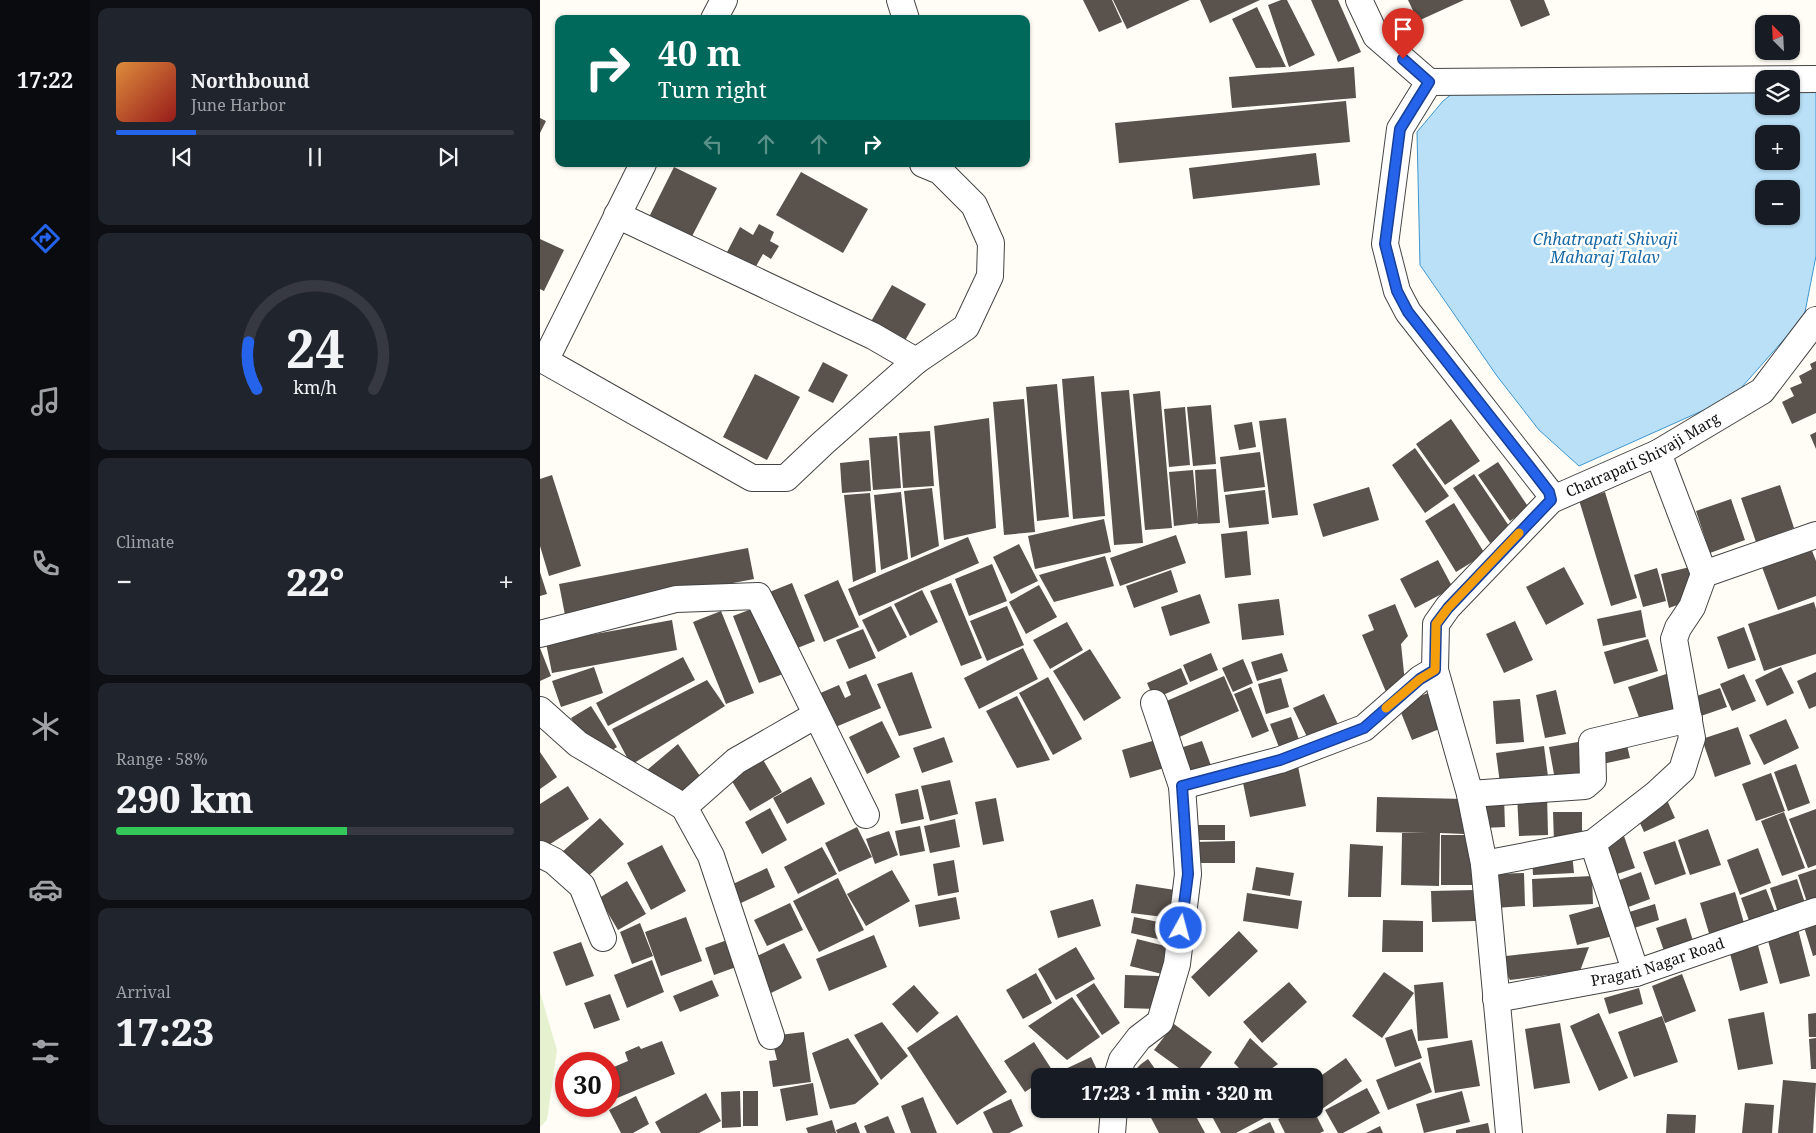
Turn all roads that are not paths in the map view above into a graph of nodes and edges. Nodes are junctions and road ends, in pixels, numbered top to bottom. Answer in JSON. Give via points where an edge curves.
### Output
{"nodes":[{"id":1,"x":724,"y":0,"type":"edge"},
{"id":2,"x":900,"y":0,"type":"edge"},
{"id":3,"x":1359,"y":0,"type":"edge"},
{"id":4,"x":716,"y":15,"type":"edge"},
{"id":5,"x":905,"y":15,"type":"edge"},
{"id":6,"x":1816,"y":79,"type":"edge"},
{"id":7,"x":1429,"y":82,"type":"junction"},
{"id":8,"x":641,"y":167,"type":"edge"},
{"id":9,"x":935,"y":167,"type":"edge"},
{"id":10,"x":617,"y":215,"type":"junction"},
{"id":11,"x":1816,"y":320,"type":"edge"},
{"id":12,"x":543,"y":359,"type":"edge"},
{"id":13,"x":916,"y":362,"type":"junction"},
{"id":14,"x":1658,"y":453,"type":"junction"},
{"id":15,"x":1551,"y":500,"type":"junction"},
{"id":16,"x":1816,"y":535,"type":"edge"},
{"id":17,"x":1704,"y":574,"type":"junction"},
{"id":18,"x":540,"y":634,"type":"edge"},
{"id":19,"x":1435,"y":670,"type":"junction"},
{"id":20,"x":1154,"y":703,"type":"dead end"},
{"id":21,"x":540,"y":710,"type":"edge"},
{"id":22,"x":816,"y":715,"type":"junction"},
{"id":23,"x":1688,"y":718,"type":"junction"},
{"id":24,"x":1182,"y":786,"type":"junction"},
{"id":25,"x":1470,"y":794,"type":"junction"},
{"id":26,"x":684,"y":807,"type":"junction"},
{"id":27,"x":866,"y":816,"type":"dead end"},
{"id":28,"x":1593,"y":843,"type":"junction"},
{"id":29,"x":540,"y":854,"type":"edge"},
{"id":30,"x":1484,"y":864,"type":"junction"},
{"id":31,"x":1816,"y":911,"type":"edge"},
{"id":32,"x":603,"y":938,"type":"dead end"},
{"id":33,"x":1636,"y":973,"type":"junction"},
{"id":34,"x":1496,"y":999,"type":"junction"},
{"id":35,"x":771,"y":1036,"type":"dead end"},
{"id":36,"x":1120,"y":1068,"type":"edge"},
{"id":37,"x":1113,"y":1118,"type":"edge"},
{"id":38,"x":1112,"y":1133,"type":"edge"},
{"id":39,"x":1509,"y":1133,"type":"edge"}],
"edges":[{"from":1,"to":4,"type":"street"},
{"from":2,"to":5,"type":"street"},
{"from":3,"to":7,"type":"street","via":[[1376,36]]},
{"from":6,"to":7,"type":"street"},
{"from":7,"to":15,"type":"street","via":[[1400,129],[1385,244],[1397,291],[1408,312],[1543,485]]},
{"from":8,"to":10,"type":"street"},
{"from":9,"to":13,"type":"street","via":[[974,205],[991,243],[990,276],[966,327]]},
{"from":10,"to":12,"type":"street"},
{"from":10,"to":13,"type":"street","via":[[873,336]]},
{"from":11,"to":14,"type":"street","name":"Chatrapati Shivaji Marg","via":[[1762,391]]},
{"from":12,"to":13,"type":"street","via":[[752,478],[786,478]]},
{"from":14,"to":15,"type":"street","name":"Chatrapati Shivaji Marg"},
{"from":14,"to":17,"type":"street"},
{"from":15,"to":19,"type":"street","name":"Chatrapati Shivaji Marg","via":[[1436,624]]},
{"from":16,"to":17,"type":"street"},
{"from":17,"to":23,"type":"street","via":[[1692,607],[1674,639]]},
{"from":18,"to":22,"type":"street","via":[[676,599],[758,596]]},
{"from":19,"to":24,"type":"street","via":[[1420,679],[1364,728],[1280,760]]},
{"from":19,"to":25,"type":"street","name":"Chatrapati Shivaji Marg"},
{"from":20,"to":24,"type":"street"},
{"from":21,"to":26,"type":"street","via":[[578,744]]},
{"from":22,"to":26,"type":"street","via":[[736,761]]},
{"from":22,"to":27,"type":"street"},
{"from":23,"to":25,"type":"street","via":[[1592,742],[1593,779],[1585,786]]},
{"from":23,"to":28,"type":"street","via":[[1692,738],[1682,770]]},
{"from":24,"to":36,"type":"street","via":[[1188,874],[1177,964],[1160,1022],[1139,1038]]},
{"from":25,"to":30,"type":"street","name":"Chatrapati Shivaji Marg"},
{"from":26,"to":35,"type":"street","via":[[711,856]]},
{"from":28,"to":30,"type":"street"},
{"from":28,"to":33,"type":"street"},
{"from":29,"to":32,"type":"street","via":[[554,861],[582,886]]},
{"from":30,"to":34,"type":"street","name":"Chatrapati Shivaji Marg"},
{"from":31,"to":33,"type":"street","name":"Pragati Nagar Road"},
{"from":33,"to":34,"type":"street","name":"Pragati Nagar Road"},
{"from":34,"to":39,"type":"street","name":"Chatrapati Shivaji Marg"},
{"from":37,"to":38,"type":"street"}]}
